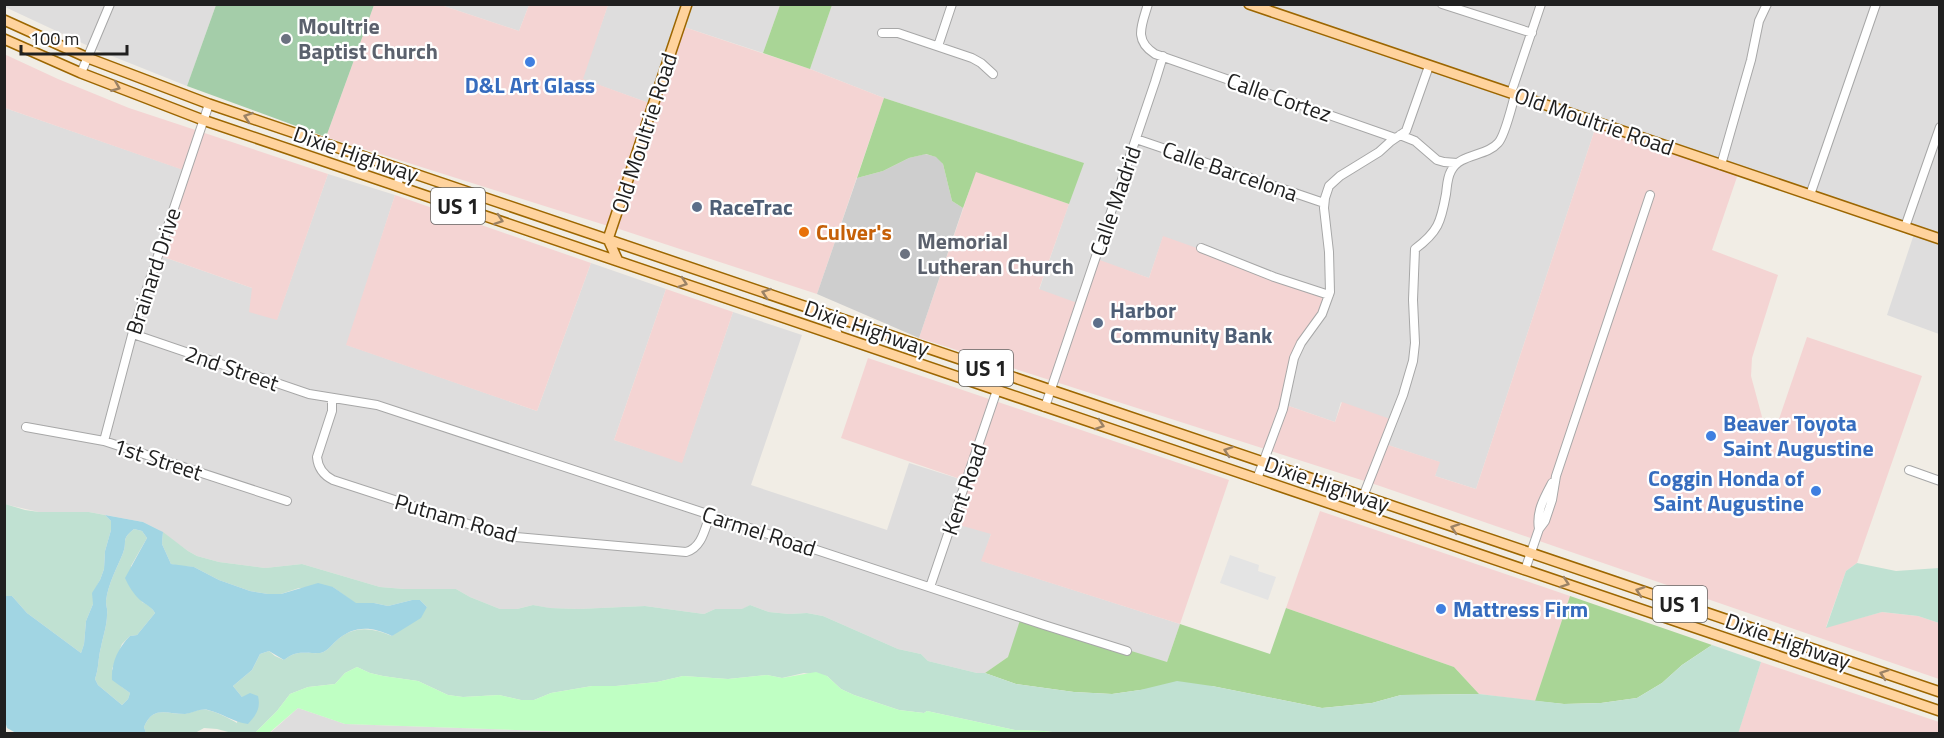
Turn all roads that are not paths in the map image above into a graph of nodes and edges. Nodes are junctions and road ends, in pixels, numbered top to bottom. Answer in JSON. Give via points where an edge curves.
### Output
{"nodes":[{"id":1,"x":110,"y":4,"type":"edge"},
{"id":2,"x":687,"y":4,"type":"edge"},
{"id":3,"x":952,"y":4,"type":"edge"},
{"id":4,"x":1148,"y":4,"type":"edge"},
{"id":5,"x":1249,"y":4,"type":"edge"},
{"id":6,"x":1442,"y":4,"type":"edge"},
{"id":7,"x":1541,"y":4,"type":"edge"},
{"id":8,"x":1767,"y":4,"type":"edge"},
{"id":9,"x":1876,"y":4,"type":"edge"},
{"id":10,"x":4,"y":20,"type":"edge"},
{"id":11,"x":882,"y":33,"type":"dead end"},
{"id":12,"x":1532,"y":33,"type":"junction"},
{"id":13,"x":4,"y":39,"type":"edge"},
{"id":14,"x":938,"y":46,"type":"junction"},
{"id":15,"x":1162,"y":56,"type":"junction"},
{"id":16,"x":88,"y":58,"type":"junction"},
{"id":17,"x":1429,"y":66,"type":"junction"},
{"id":18,"x":81,"y":73,"type":"junction"},
{"id":19,"x":993,"y":74,"type":"dead end"},
{"id":20,"x":1513,"y":94,"type":"junction"},
{"id":21,"x":209,"y":104,"type":"junction"},
{"id":22,"x":203,"y":120,"type":"junction"},
{"id":23,"x":1940,"y":127,"type":"edge"},
{"id":24,"x":1398,"y":137,"type":"junction"},
{"id":25,"x":1136,"y":139,"type":"junction"},
{"id":26,"x":1457,"y":163,"type":"junction"},
{"id":27,"x":1722,"y":165,"type":"junction"},
{"id":28,"x":402,"y":170,"type":"junction"},
{"id":29,"x":397,"y":186,"type":"junction"},
{"id":30,"x":1650,"y":195,"type":"dead end"},
{"id":31,"x":1810,"y":195,"type":"junction"},
{"id":32,"x":1324,"y":203,"type":"junction"},
{"id":33,"x":1905,"y":227,"type":"junction"},
{"id":34,"x":1940,"y":238,"type":"edge"},
{"id":35,"x":608,"y":239,"type":"junction"},
{"id":36,"x":1201,"y":248,"type":"dead end"},
{"id":37,"x":618,"y":261,"type":"junction"},
{"id":38,"x":1329,"y":295,"type":"junction"},
{"id":39,"x":832,"y":316,"type":"junction"},
{"id":40,"x":133,"y":334,"type":"junction"},
{"id":41,"x":838,"y":336,"type":"junction"},
{"id":42,"x":997,"y":390,"type":"junction"},
{"id":43,"x":1050,"y":390,"type":"junction"},
{"id":44,"x":332,"y":398,"type":"junction"},
{"id":45,"x":1045,"y":407,"type":"junction"},
{"id":46,"x":26,"y":427,"type":"dead end"},
{"id":47,"x":104,"y":441,"type":"junction"},
{"id":48,"x":1263,"y":462,"type":"junction"},
{"id":49,"x":1909,"y":470,"type":"dead end"},
{"id":50,"x":1257,"y":479,"type":"junction"},
{"id":51,"x":1940,"y":481,"type":"edge"},
{"id":52,"x":1363,"y":496,"type":"junction"},
{"id":53,"x":287,"y":501,"type":"dead end"},
{"id":54,"x":1357,"y":512,"type":"junction"},
{"id":55,"x":710,"y":515,"type":"junction"},
{"id":56,"x":1530,"y":553,"type":"junction"},
{"id":57,"x":1525,"y":570,"type":"junction"},
{"id":58,"x":930,"y":587,"type":"junction"},
{"id":59,"x":1664,"y":599,"type":"junction"},
{"id":60,"x":1659,"y":615,"type":"junction"},
{"id":61,"x":1127,"y":651,"type":"dead end"},
{"id":62,"x":1864,"y":667,"type":"junction"},
{"id":63,"x":1859,"y":683,"type":"junction"},
{"id":64,"x":1940,"y":692,"type":"edge"},
{"id":65,"x":1940,"y":711,"type":"edge"}],
"edges":[{"from":1,"to":16,"type":"street"},
{"from":2,"to":35,"type":"main road","name":"Old Moultrie Road"},
{"from":3,"to":14,"type":"street"},
{"from":4,"to":15,"type":"street","via":[[1141,40],[1149,50]]},
{"from":5,"to":17,"type":"main road","name":"Old Moultrie Road"},
{"from":6,"to":12,"type":"street"},
{"from":7,"to":12,"type":"street"},
{"from":8,"to":27,"type":"street","via":[[1759,21]]},
{"from":9,"to":31,"type":"street"},
{"from":10,"to":16,"type":"main road","name":"Dixie Highway","number":"US 1"},
{"from":11,"to":14,"type":"street","via":[[898,33]]},
{"from":12,"to":20,"type":"street"},
{"from":13,"to":18,"type":"main road","number":"US 1"},
{"from":14,"to":19,"type":"street","via":[[972,58]]},
{"from":15,"to":24,"type":"street","name":"Calle Cortez"},
{"from":15,"to":25,"type":"street","name":"Calle Madrid"},
{"from":16,"to":18,"type":"street"},
{"from":16,"to":21,"type":"main road","name":"Dixie Highway","number":"US 1"},
{"from":17,"to":20,"type":"main road","name":"Old Moultrie Road"},
{"from":17,"to":24,"type":"street","via":[[1408,128]]},
{"from":18,"to":22,"type":"main road","number":"US 1","one_way":true},
{"from":20,"to":26,"type":"street","via":[[1500,141]]},
{"from":20,"to":27,"type":"main road","name":"Old Moultrie Road"},
{"from":21,"to":22,"type":"street","name":"Brainard Drive"},
{"from":28,"to":21,"type":"main road","name":"Dixie Highway","number":"US 1","one_way":true},
{"from":22,"to":29,"type":"main road","number":"US 1"},
{"from":22,"to":40,"type":"street","name":"Brainard Drive"},
{"from":23,"to":33,"type":"street"},
{"from":24,"to":26,"type":"street","name":"Calle Cortez","via":[[1415,141],[1437,160]]},
{"from":24,"to":32,"type":"street","via":[[1331,183]]},
{"from":25,"to":32,"type":"street","name":"Calle Barcelona"},
{"from":25,"to":43,"type":"street","name":"Calle Madrid"},
{"from":26,"to":52,"type":"street","via":[[1450,172],[1439,224],[1415,249],[1413,362]]},
{"from":27,"to":31,"type":"main road","name":"Old Moultrie Road"},
{"from":28,"to":29,"type":"street"},
{"from":28,"to":35,"type":"main road","name":"Dixie Highway","number":"US 1"},
{"from":29,"to":37,"type":"main road","number":"US 1","one_way":true},
{"from":30,"to":56,"type":"street","via":[[1556,476],[1545,521]]},
{"from":31,"to":33,"type":"main road","name":"Old Moultrie Road"},
{"from":32,"to":38,"type":"street"},
{"from":33,"to":34,"type":"main road","name":"Old Moultrie Road"},
{"from":35,"to":37,"type":"main road","name":"Old Moultrie Road"},
{"from":39,"to":35,"type":"main road","name":"Dixie Highway","number":"US 1","one_way":true},
{"from":36,"to":38,"type":"street"},
{"from":37,"to":41,"type":"main road","number":"US 1","one_way":true},
{"from":38,"to":48,"type":"street","via":[[1322,314],[1294,358],[1283,409]]},
{"from":39,"to":41,"type":"street"},
{"from":39,"to":43,"type":"main road","name":"Dixie Highway","number":"US 1"},
{"from":40,"to":44,"type":"street","name":"2nd Street","via":[[309,394]]},
{"from":40,"to":47,"type":"street","name":"Brainard Drive"},
{"from":41,"to":42,"type":"main road","number":"US 1"},
{"from":42,"to":45,"type":"main road","number":"US 1"},
{"from":42,"to":58,"type":"street","name":"Kent Road"},
{"from":43,"to":45,"type":"street","name":"Calle Madrid"},
{"from":48,"to":43,"type":"main road","name":"Dixie Highway","number":"US 1","one_way":true},
{"from":44,"to":55,"type":"street","name":"Carmel Road","via":[[391,410]]},
{"from":44,"to":55,"type":"street","name":"Putnam Road","via":[[332,411],[316,457],[324,474],[483,529],[516,537],[686,552],[698,544]]},
{"from":45,"to":50,"type":"main road","number":"US 1","one_way":true},
{"from":46,"to":47,"type":"street","name":"1st Street"},
{"from":47,"to":53,"type":"street","name":"1st Street"},
{"from":48,"to":50,"type":"street"},
{"from":48,"to":52,"type":"main road","name":"Dixie Highway","number":"US 1"},
{"from":49,"to":51,"type":"street"},
{"from":50,"to":54,"type":"main road","number":"US 1"},
{"from":52,"to":54,"type":"street"},
{"from":56,"to":52,"type":"main road","name":"Dixie Highway","number":"US 1","one_way":true},
{"from":54,"to":57,"type":"main road","number":"US 1"},
{"from":55,"to":58,"type":"street","name":"Carmel Road"},
{"from":56,"to":57,"type":"street"},
{"from":59,"to":56,"type":"main road","name":"Dixie Highway","number":"US 1","one_way":true},
{"from":57,"to":60,"type":"main road","number":"US 1","one_way":true},
{"from":58,"to":61,"type":"street","name":"Carmel Road"},
{"from":59,"to":60,"type":"main road"},
{"from":59,"to":62,"type":"main road","name":"Dixie Highway","number":"US 1"},
{"from":60,"to":63,"type":"main road","number":"US 1"},
{"from":62,"to":63,"type":"main road"},
{"from":64,"to":62,"type":"main road","name":"Dixie Highway","number":"US 1","one_way":true},
{"from":63,"to":65,"type":"main road","number":"US 1"}]}
